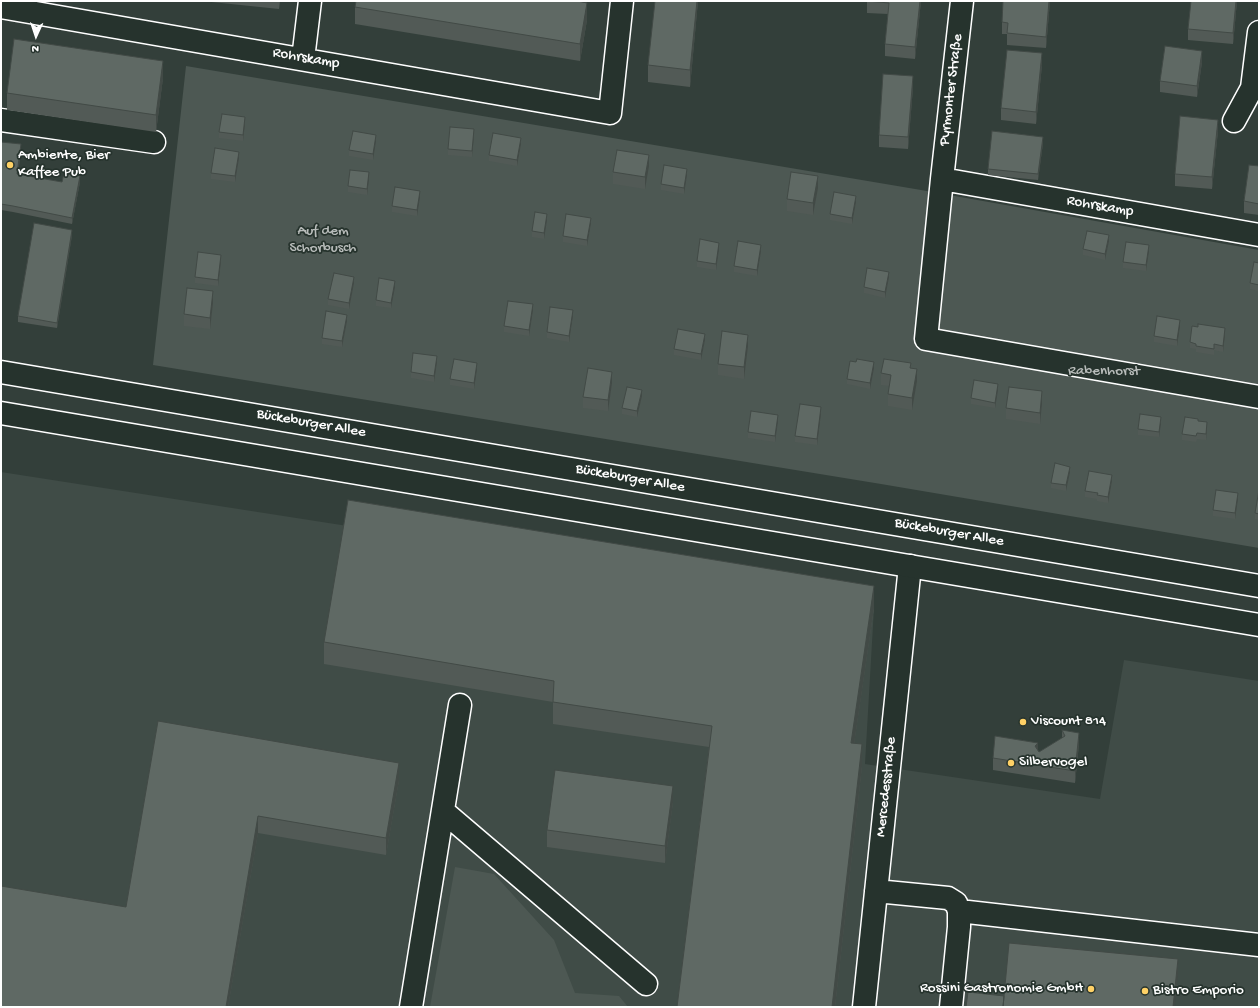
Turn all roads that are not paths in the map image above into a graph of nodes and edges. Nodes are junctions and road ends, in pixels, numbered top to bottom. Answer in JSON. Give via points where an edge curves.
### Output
{"nodes":[{"id":1,"x":310,"y":1,"type":"edge"},
{"id":2,"x":622,"y":1,"type":"edge"},
{"id":3,"x":962,"y":1,"type":"edge"},
{"id":4,"x":1,"y":7,"type":"edge"},
{"id":5,"x":1259,"y":32,"type":"edge"},
{"id":6,"x":304,"y":59,"type":"junction"},
{"id":7,"x":1,"y":120,"type":"edge"},
{"id":8,"x":1234,"y":121,"type":"dead end"},
{"id":9,"x":154,"y":142,"type":"dead end"},
{"id":10,"x":942,"y":179,"type":"junction"},
{"id":11,"x":1259,"y":235,"type":"edge"},
{"id":12,"x":1,"y":372,"type":"edge"},
{"id":13,"x":1259,"y":397,"type":"edge"},
{"id":14,"x":1,"y":413,"type":"edge"},
{"id":15,"x":910,"y":566,"type":"junction"},
{"id":16,"x":1259,"y":586,"type":"edge"},
{"id":17,"x":1259,"y":625,"type":"edge"},
{"id":18,"x":460,"y":705,"type":"dead end"},
{"id":19,"x":443,"y":811,"type":"junction"},
{"id":20,"x":876,"y":891,"type":"junction"},
{"id":21,"x":959,"y":911,"type":"junction"},
{"id":22,"x":1259,"y":945,"type":"edge"},
{"id":23,"x":646,"y":984,"type":"dead end"},
{"id":24,"x":411,"y":1007,"type":"edge"},
{"id":25,"x":864,"y":1007,"type":"edge"},
{"id":26,"x":951,"y":1007,"type":"edge"}],
"edges":[{"from":1,"to":6,"type":"main road"},
{"from":2,"to":6,"type":"main road","name":"Rohrskamp","via":[[610,113]]},
{"from":3,"to":10,"type":"main road","name":"Pyrmonter Straße"},
{"from":4,"to":6,"type":"main road","name":"Rohrskamp"},
{"from":5,"to":8,"type":"main road","via":[[1252,88]]},
{"from":7,"to":9,"type":"main road"},
{"from":10,"to":11,"type":"main road","name":"Rohrskamp"},
{"from":10,"to":13,"type":"main road","name":"Pyrmonter Straße","via":[[926,339]]},
{"from":12,"to":16,"type":"main road","name":"Bückeburger Allee"},
{"from":14,"to":15,"type":"main road"},
{"from":15,"to":17,"type":"main road"},
{"from":15,"to":20,"type":"main road","name":"Mercedesstraße"},
{"from":18,"to":19,"type":"main road"},
{"from":19,"to":23,"type":"main road"},
{"from":19,"to":24,"type":"main road"},
{"from":20,"to":21,"type":"main road","via":[[948,898],[956,903]]},
{"from":20,"to":25,"type":"main road","name":"Mercedesstraße"},
{"from":21,"to":22,"type":"main road"},
{"from":21,"to":26,"type":"main road"}]}
